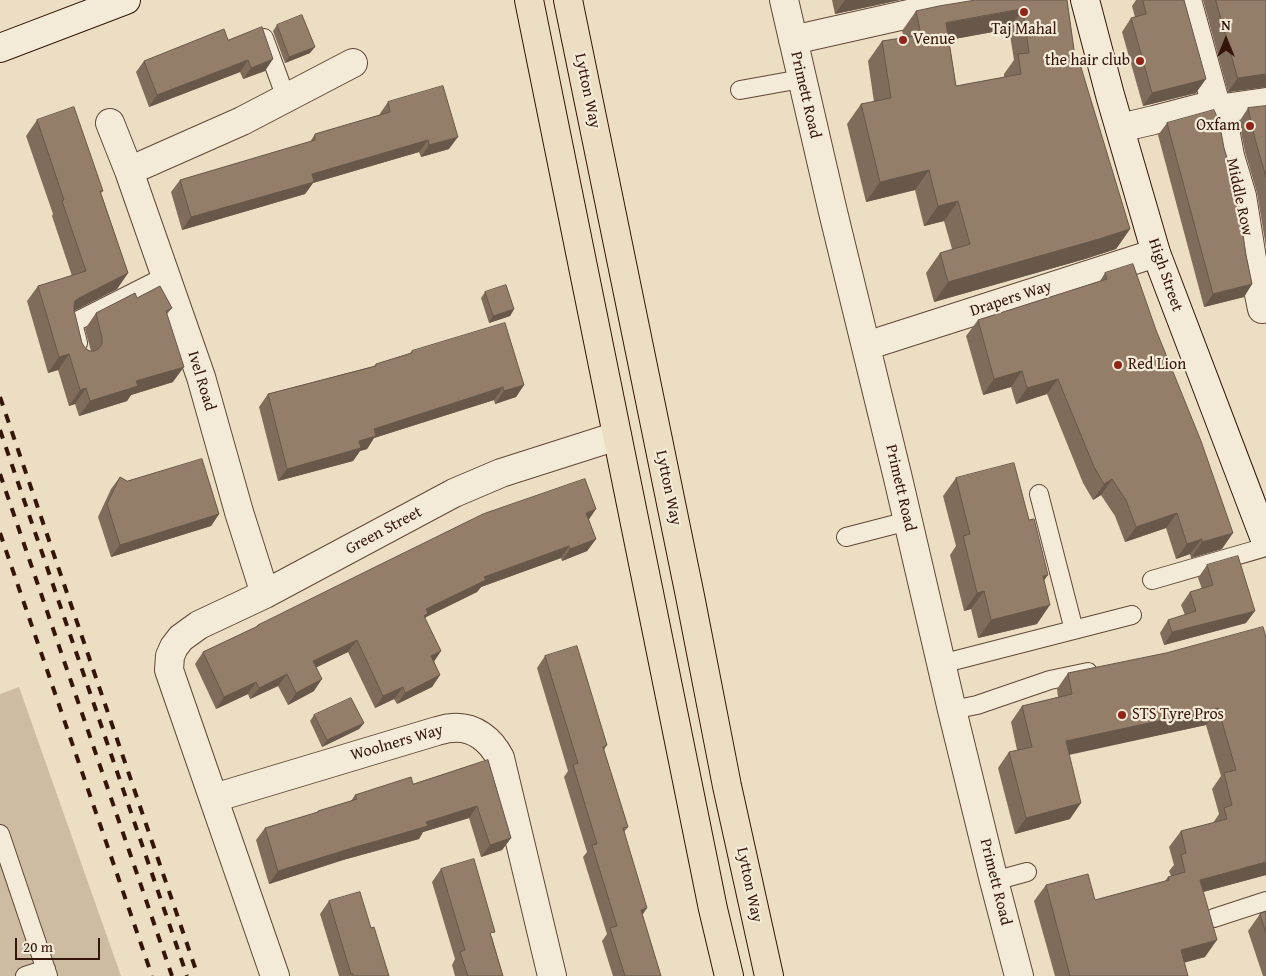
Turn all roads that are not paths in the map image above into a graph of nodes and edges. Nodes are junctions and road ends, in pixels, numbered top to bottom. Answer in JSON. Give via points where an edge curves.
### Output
{"nodes":[{"id":1,"x":126,"y":0,"type":"edge"},
{"id":2,"x":529,"y":0,"type":"edge"},
{"id":3,"x":568,"y":0,"type":"edge"},
{"id":4,"x":784,"y":0,"type":"edge"},
{"id":5,"x":987,"y":0,"type":"edge"},
{"id":6,"x":1085,"y":0,"type":"edge"},
{"id":7,"x":1187,"y":0,"type":"edge"},
{"id":8,"x":264,"y":37,"type":"edge"},
{"id":9,"x":793,"y":40,"type":"junction"},
{"id":10,"x":0,"y":48,"type":"edge"},
{"id":11,"x":353,"y":63,"type":"dead end"},
{"id":12,"x":801,"y":79,"type":"junction"},
{"id":13,"x":740,"y":90,"type":"dead end"},
{"id":14,"x":286,"y":98,"type":"junction"},
{"id":15,"x":1266,"y":102,"type":"edge"},
{"id":16,"x":1216,"y":107,"type":"junction"},
{"id":17,"x":110,"y":122,"type":"dead end"},
{"id":18,"x":1120,"y":128,"type":"junction"},
{"id":19,"x":128,"y":171,"type":"junction"},
{"id":20,"x":1156,"y":253,"type":"junction"},
{"id":21,"x":166,"y":276,"type":"junction"},
{"id":22,"x":1262,"y":309,"type":"dead end"},
{"id":23,"x":866,"y":346,"type":"junction"},
{"id":24,"x":81,"y":356,"type":"edge"},
{"id":25,"x":617,"y":436,"type":"junction"},
{"id":26,"x":1038,"y":494,"type":"dead end"},
{"id":27,"x":908,"y":521,"type":"junction"},
{"id":28,"x":846,"y":537,"type":"dead end"},
{"id":29,"x":1266,"y":542,"type":"edge"},
{"id":30,"x":1266,"y":547,"type":"edge"},
{"id":31,"x":1152,"y":580,"type":"dead end"},
{"id":32,"x":264,"y":594,"type":"junction"},
{"id":33,"x":1132,"y":615,"type":"dead end"},
{"id":34,"x":1074,"y":630,"type":"junction"},
{"id":35,"x":941,"y":664,"type":"junction"},
{"id":36,"x":1105,"y":668,"type":"edge"},
{"id":37,"x":952,"y":710,"type":"junction"},
{"id":38,"x":214,"y":798,"type":"junction"},
{"id":39,"x":0,"y":834,"type":"edge"},
{"id":40,"x":1026,"y":872,"type":"dead end"},
{"id":41,"x":994,"y":881,"type":"junction"},
{"id":42,"x":1266,"y":901,"type":"edge"},
{"id":43,"x":1214,"y":918,"type":"dead end"},
{"id":44,"x":47,"y":973,"type":"edge"},
{"id":45,"x":26,"y":976,"type":"edge"},
{"id":46,"x":275,"y":976,"type":"edge"},
{"id":47,"x":552,"y":976,"type":"edge"},
{"id":48,"x":729,"y":976,"type":"edge"},
{"id":49,"x":769,"y":976,"type":"edge"},
{"id":50,"x":1019,"y":976,"type":"edge"}],
"edges":[{"from":1,"to":10,"type":"street"},
{"from":2,"to":25,"type":"main road"},
{"from":3,"to":49,"type":"main road","name":"Lytton Way","via":[[727,786]]},
{"from":4,"to":9,"type":"street","name":"Primett Road"},
{"from":5,"to":9,"type":"street"},
{"from":6,"to":18,"type":"street","name":"High Street"},
{"from":7,"to":16,"type":"street","name":"Middle Row"},
{"from":8,"to":14,"type":"lane"},
{"from":9,"to":12,"type":"street","name":"Primett Road"},
{"from":11,"to":14,"type":"street"},
{"from":12,"to":13,"type":"lane"},
{"from":12,"to":23,"type":"street","name":"Primett Road"},
{"from":14,"to":19,"type":"street"},
{"from":15,"to":16,"type":"street"},
{"from":16,"to":18,"type":"street"},
{"from":16,"to":22,"type":"street","name":"Middle Row","via":[[1242,196]]},
{"from":17,"to":19,"type":"street","name":"Ivel Road"},
{"from":18,"to":20,"type":"street","name":"High Street"},
{"from":19,"to":21,"type":"street","name":"Ivel Road"},
{"from":20,"to":23,"type":"street","name":"Drapers Way"},
{"from":20,"to":29,"type":"street","name":"High Street"},
{"from":21,"to":24,"type":"lane","via":[[73,322]]},
{"from":21,"to":32,"type":"street","name":"Ivel Road","via":[[201,377]]},
{"from":23,"to":27,"type":"street","name":"Primett Road"},
{"from":25,"to":32,"type":"street","name":"Green Street","via":[[501,473],[454,493]]},
{"from":25,"to":48,"type":"main road"},
{"from":26,"to":34,"type":"lane"},
{"from":27,"to":28,"type":"lane"},
{"from":27,"to":35,"type":"street","name":"Primett Road"},
{"from":30,"to":31,"type":"lane"},
{"from":32,"to":38,"type":"street","name":"Green Street","via":[[200,625],[181,638],[170,656],[169,670]]},
{"from":33,"to":34,"type":"lane"},
{"from":34,"to":35,"type":"lane"},
{"from":35,"to":37,"type":"street","name":"Primett Road"},
{"from":36,"to":37,"type":"lane","via":[[1050,680],[977,705]]},
{"from":37,"to":41,"type":"street","name":"Primett Road"},
{"from":38,"to":46,"type":"street"},
{"from":38,"to":47,"type":"street","name":"Woolners Way","via":[[437,731],[462,728],[480,735],[500,758]]},
{"from":39,"to":44,"type":"lane"},
{"from":40,"to":41,"type":"lane"},
{"from":41,"to":50,"type":"street","name":"Primett Road"},
{"from":42,"to":43,"type":"lane"},
{"from":44,"to":45,"type":"lane"}]}
